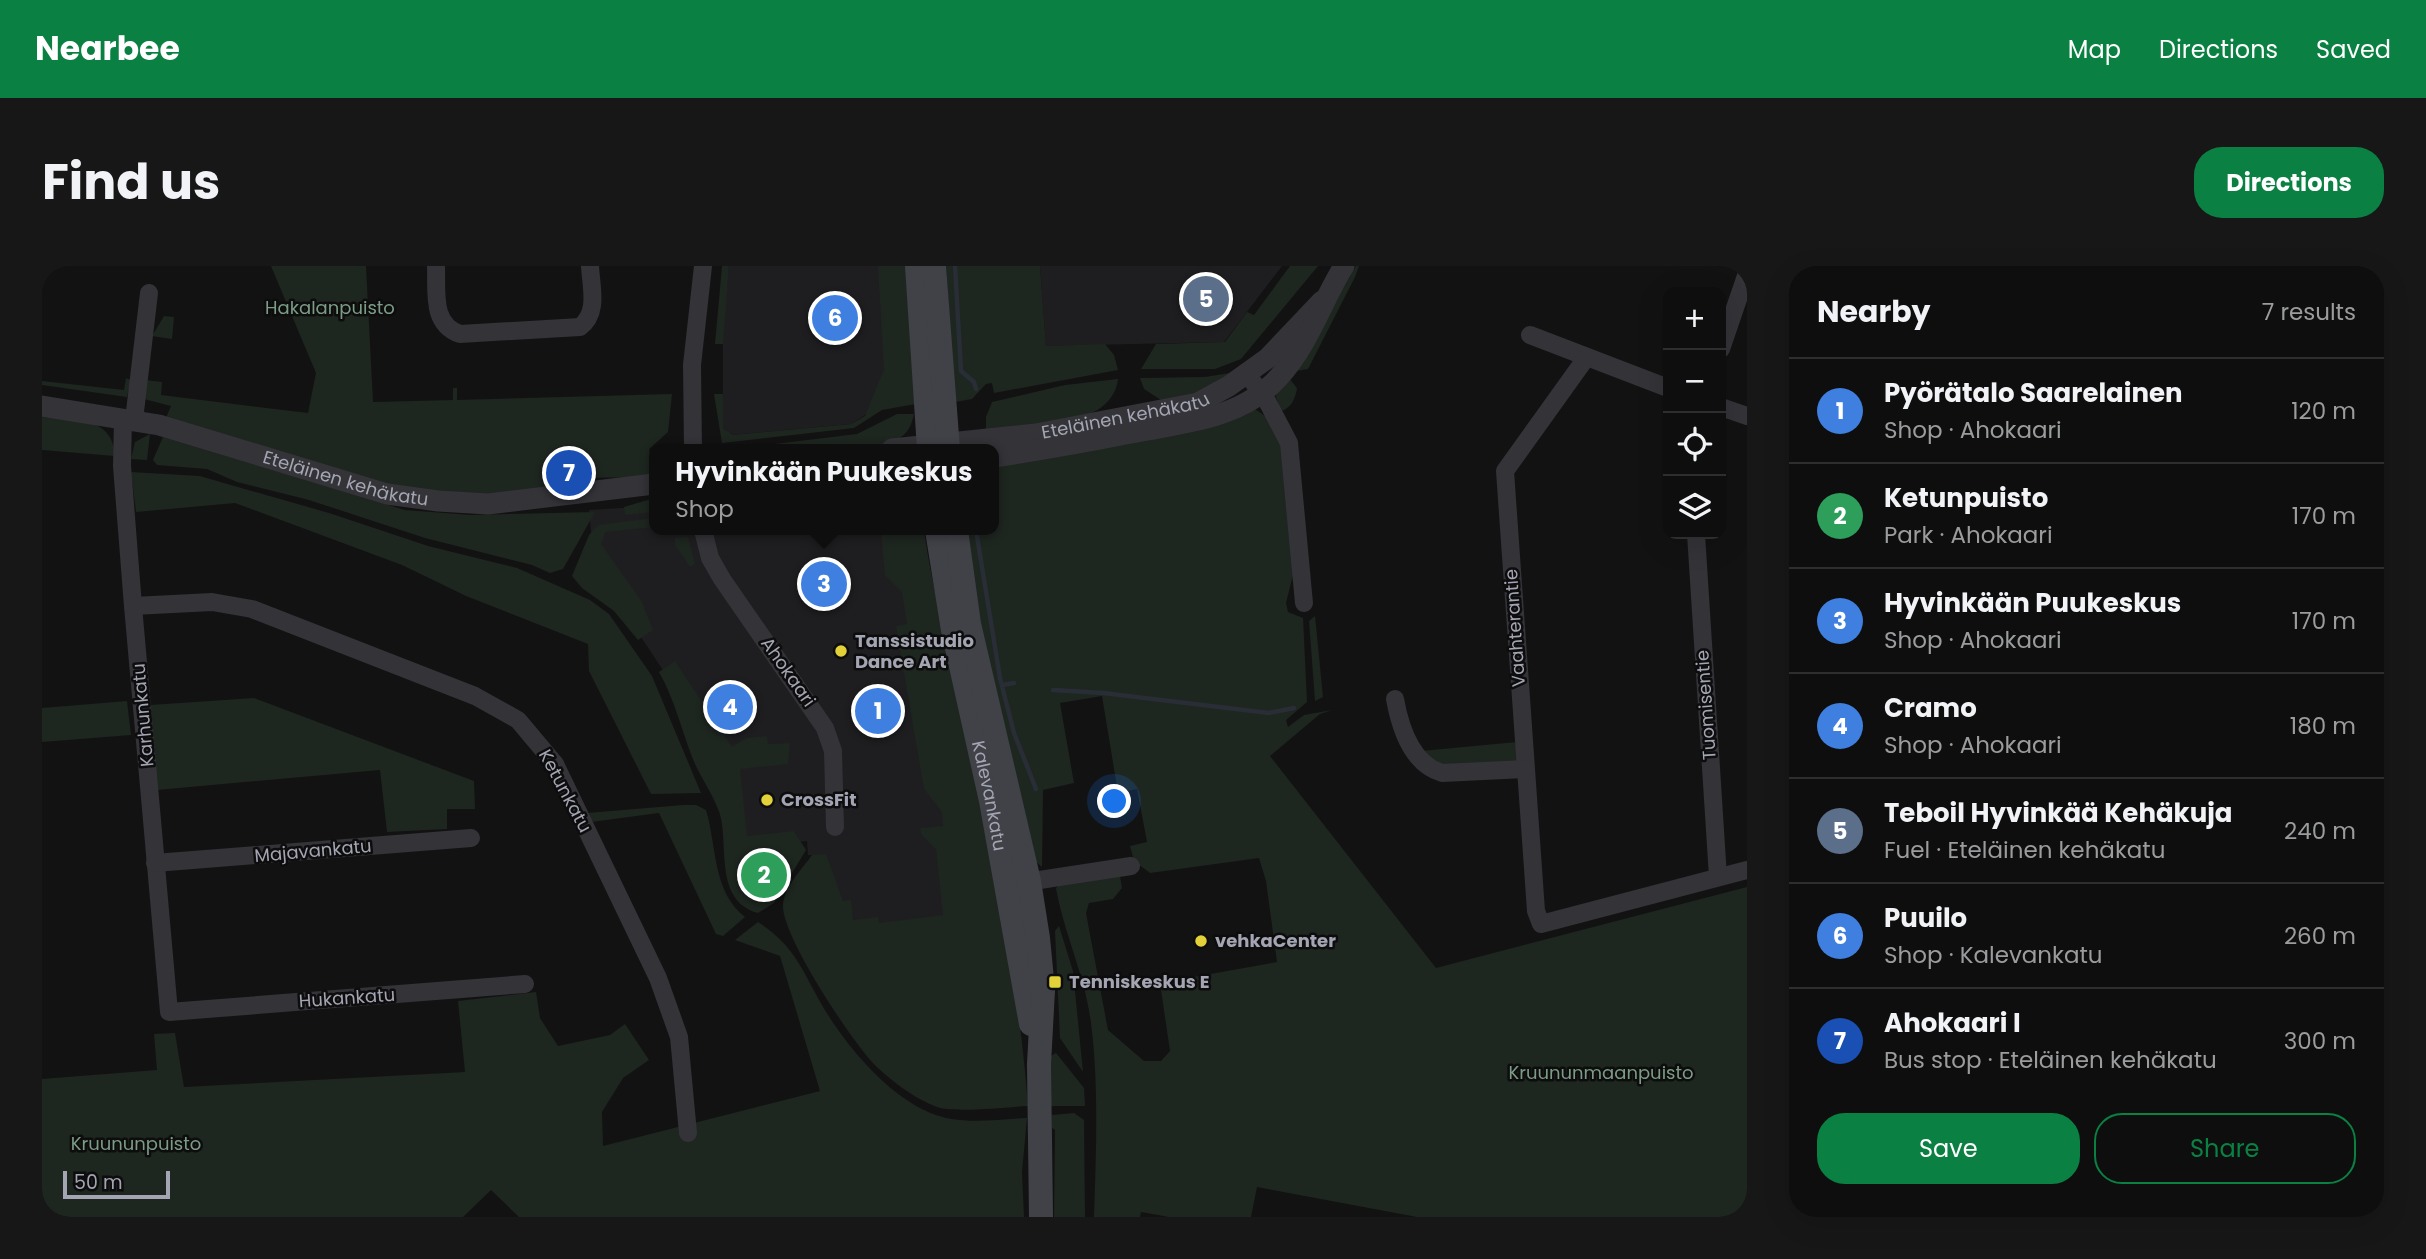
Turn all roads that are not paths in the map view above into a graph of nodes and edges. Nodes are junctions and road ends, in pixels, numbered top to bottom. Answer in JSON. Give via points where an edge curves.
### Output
{"nodes":[{"id":1,"x":436,"y":266,"type":"edge"},
{"id":2,"x":590,"y":266,"type":"edge"},
{"id":3,"x":703,"y":266,"type":"edge"},
{"id":4,"x":917,"y":266,"type":"edge"},
{"id":5,"x":934,"y":266,"type":"edge"},
{"id":6,"x":1344,"y":266,"type":"edge"},
{"id":7,"x":1747,"y":272,"type":"edge"},
{"id":8,"x":149,"y":293,"type":"dead end"},
{"id":9,"x":1322,"y":300,"type":"junction"},
{"id":10,"x":1726,"y":334,"type":"edge"},
{"id":11,"x":1530,"y":335,"type":"dead end"},
{"id":12,"x":1586,"y":358,"type":"junction"},
{"id":13,"x":1247,"y":374,"type":"junction"},
{"id":14,"x":1663,"y":386,"type":"edge"},
{"id":15,"x":1261,"y":393,"type":"junction"},
{"id":16,"x":42,"y":406,"type":"edge"},
{"id":17,"x":1726,"y":409,"type":"edge"},
{"id":18,"x":1747,"y":416,"type":"edge"},
{"id":19,"x":129,"y":419,"type":"junction"},
{"id":20,"x":693,"y":444,"type":"edge"},
{"id":21,"x":938,"y":444,"type":"edge"},
{"id":22,"x":938,"y":444,"type":"edge"},
{"id":23,"x":961,"y":444,"type":"edge"},
{"id":24,"x":999,"y":456,"type":"edge"},
{"id":25,"x":649,"y":485,"type":"edge"},
{"id":26,"x":704,"y":535,"type":"edge"},
{"id":27,"x":938,"y":535,"type":"edge"},
{"id":28,"x":957,"y":535,"type":"edge"},
{"id":29,"x":1696,"y":539,"type":"edge"},
{"id":30,"x":1304,"y":603,"type":"dead end"},
{"id":31,"x":133,"y":606,"type":"junction"},
{"id":32,"x":1395,"y":699,"type":"dead end"},
{"id":33,"x":1525,"y":769,"type":"junction"},
{"id":34,"x":835,"y":827,"type":"dead end"},
{"id":35,"x":471,"y":838,"type":"dead end"},
{"id":36,"x":155,"y":863,"type":"junction"},
{"id":37,"x":1131,"y":866,"type":"dead end"},
{"id":38,"x":1747,"y":870,"type":"edge"},
{"id":39,"x":1718,"y":877,"type":"junction"},
{"id":40,"x":1018,"y":883,"type":"junction"},
{"id":41,"x":525,"y":984,"type":"dead end"},
{"id":42,"x":169,"y":1012,"type":"joint"},
{"id":43,"x":688,"y":1133,"type":"dead end"},
{"id":44,"x":1041,"y":1217,"type":"edge"}],
"edges":[{"from":1,"to":2,"type":"street","via":[[440,320],[448,330],[460,334],[580,327],[593,311]]},
{"from":3,"to":20,"type":"street","via":[[692,365]]},
{"from":4,"to":21,"type":"main road"},
{"from":5,"to":22,"type":"main road"},
{"from":6,"to":9,"type":"street","name":"Eteläinen kehäkatu"},
{"from":7,"to":10,"type":"street"},
{"from":8,"to":19,"type":"street","name":"Karhunkatu"},
{"from":9,"to":13,"type":"street","name":"Eteläinen kehäkatu"},
{"from":9,"to":15,"type":"street","name":"Eteläinen kehäkatu","via":[[1298,353]]},
{"from":11,"to":12,"type":"street"},
{"from":12,"to":14,"type":"street"},
{"from":12,"to":33,"type":"street","name":"Vaahterantie","via":[[1504,471]]},
{"from":13,"to":15,"type":"street"},
{"from":13,"to":23,"type":"street","name":"Eteläinen kehäkatu","via":[[1198,403]]},
{"from":15,"to":24,"type":"street","name":"Eteläinen kehäkatu","via":[[1237,407],[1189,423]]},
{"from":15,"to":30,"type":"street","via":[[1289,443]]},
{"from":16,"to":19,"type":"street","name":"Eteläinen kehäkatu"},
{"from":17,"to":18,"type":"street"},
{"from":19,"to":25,"type":"street","name":"Eteläinen kehäkatu","via":[[387,494],[438,501],[488,504]]},
{"from":19,"to":31,"type":"street","name":"Karhunkatu","via":[[122,466]]},
{"from":26,"to":34,"type":"street","name":"Ahokaari","via":[[722,579],[825,728],[833,751]]},
{"from":27,"to":40,"type":"main road","name":"Kalevankatu","via":[[953,630]]},
{"from":28,"to":40,"type":"main road","name":"Kalevankatu"},
{"from":29,"to":39,"type":"street","name":"Tuomisentie"},
{"from":31,"to":36,"type":"street","name":"Karhunkatu"},
{"from":31,"to":43,"type":"street","name":"Ketunkatu","via":[[212,602],[251,609],[475,696],[519,720],[555,764],[658,978],[678,1037]]},
{"from":32,"to":33,"type":"street","via":[[1406,738],[1430,770]]},
{"from":33,"to":39,"type":"street","name":"Vaahterantie","via":[[1533,899],[1541,924]]},
{"from":35,"to":36,"type":"street","name":"Majavankatu"},
{"from":36,"to":42,"type":"street","name":"Karhunkatu"},
{"from":37,"to":40,"type":"street"},
{"from":38,"to":39,"type":"street"},
{"from":40,"to":44,"type":"main road","name":"Kalevankatu","via":[[1043,990]]},
{"from":41,"to":42,"type":"street","name":"Hukankatu"}]}
